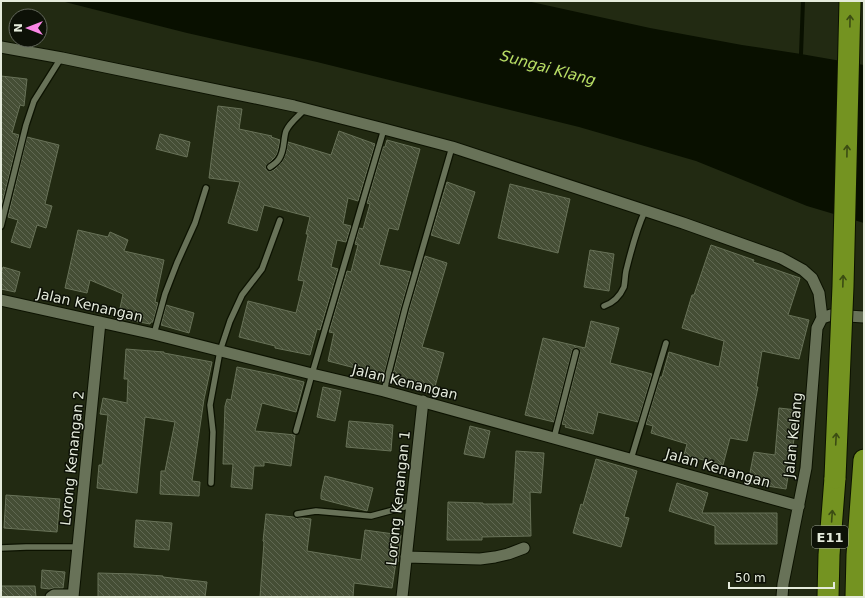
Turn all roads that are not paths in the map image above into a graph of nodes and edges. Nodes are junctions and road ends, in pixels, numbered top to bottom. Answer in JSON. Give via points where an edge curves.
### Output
{"nodes":[{"id":1,"x":850,"y":1,"type":"edge"},
{"id":2,"x":1,"y":47,"type":"edge"},
{"id":3,"x":62,"y":58,"type":"junction"},
{"id":4,"x":306,"y":109,"type":"junction"},
{"id":5,"x":384,"y":129,"type":"junction"},
{"id":6,"x":452,"y":147,"type":"junction"},
{"id":7,"x":270,"y":168,"type":"dead end"},
{"id":8,"x":206,"y":188,"type":"dead end"},
{"id":9,"x":645,"y":211,"type":"junction"},
{"id":10,"x":280,"y":220,"type":"dead end"},
{"id":11,"x":1,"y":226,"type":"edge"},
{"id":12,"x":1,"y":300,"type":"edge"},
{"id":13,"x":604,"y":306,"type":"dead end"},
{"id":14,"x":864,"y":317,"type":"edge"},
{"id":15,"x":822,"y":318,"type":"junction"},
{"id":16,"x":100,"y":322,"type":"junction"},
{"id":17,"x":154,"y":334,"type":"junction"},
{"id":18,"x":666,"y":343,"type":"dead end"},
{"id":19,"x":220,"y":350,"type":"junction"},
{"id":20,"x":576,"y":352,"type":"dead end"},
{"id":21,"x":312,"y":374,"type":"junction"},
{"id":22,"x":384,"y":391,"type":"junction"},
{"id":23,"x":423,"y":402,"type":"junction"},
{"id":24,"x":296,"y":431,"type":"dead end"},
{"id":25,"x":554,"y":438,"type":"junction"},
{"id":26,"x":631,"y":459,"type":"junction"},
{"id":27,"x":864,"y":460,"type":"edge"},
{"id":28,"x":211,"y":483,"type":"dead end"},
{"id":29,"x":412,"y":505,"type":"junction"},
{"id":30,"x":799,"y":506,"type":"junction"},
{"id":31,"x":297,"y":514,"type":"dead end"},
{"id":32,"x":78,"y":547,"type":"junction"},
{"id":33,"x":1,"y":548,"type":"edge"},
{"id":34,"x":524,"y":548,"type":"dead end"},
{"id":35,"x":829,"y":554,"type":"junction"},
{"id":36,"x":406,"y":557,"type":"junction"},
{"id":37,"x":73,"y":596,"type":"edge"},
{"id":38,"x":51,"y":597,"type":"edge"},
{"id":39,"x":402,"y":597,"type":"edge"},
{"id":40,"x":782,"y":597,"type":"edge"},
{"id":41,"x":820,"y":597,"type":"edge"},
{"id":42,"x":828,"y":597,"type":"edge"},
{"id":43,"x":856,"y":597,"type":"edge"}],
"edges":[{"from":35,"to":1,"type":"highway","number":"E11","one_way":true,"bridge":true,"via":[[843,286]]},
{"from":2,"to":3,"type":"street"},
{"from":3,"to":4,"type":"street"},
{"from":3,"to":11,"type":"lane","via":[[34,101]]},
{"from":4,"to":5,"type":"street"},
{"from":4,"to":7,"type":"lane","via":[[290,124],[280,157]]},
{"from":5,"to":6,"type":"street"},
{"from":5,"to":21,"type":"lane"},
{"from":6,"to":9,"type":"street"},
{"from":6,"to":22,"type":"lane"},
{"from":8,"to":17,"type":"lane","via":[[195,223],[165,294]]},
{"from":9,"to":13,"type":"lane","via":[[634,238],[624,287],[612,304]]},
{"from":9,"to":15,"type":"street","via":[[781,258],[803,270],[812,278],[819,293]]},
{"from":10,"to":19,"type":"lane","via":[[262,269],[242,295]]},
{"from":12,"to":16,"type":"street","name":"Jalan Kenangan"},
{"from":14,"to":15,"type":"street","via":[[831,315]]},
{"from":15,"to":30,"type":"street","name":"Jalan Kelang","via":[[817,328],[806,468]]},
{"from":16,"to":17,"type":"street","name":"Jalan Kenangan"},
{"from":16,"to":32,"type":"street","name":"Lorong Kenangan 2"},
{"from":17,"to":19,"type":"street","name":"Jalan Kenangan"},
{"from":18,"to":26,"type":"lane"},
{"from":19,"to":21,"type":"street","name":"Jalan Kenangan"},
{"from":19,"to":28,"type":"lane","via":[[210,405],[213,432]]},
{"from":20,"to":25,"type":"lane"},
{"from":21,"to":22,"type":"street","name":"Jalan Kenangan"},
{"from":21,"to":24,"type":"lane"},
{"from":22,"to":23,"type":"street","name":"Jalan Kenangan"},
{"from":23,"to":25,"type":"street","name":"Jalan Kenangan"},
{"from":23,"to":29,"type":"street","name":"Lorong Kenangan 1"},
{"from":25,"to":26,"type":"street","name":"Jalan Kenangan"},
{"from":26,"to":30,"type":"street","name":"Jalan Kenangan"},
{"from":27,"to":43,"type":"highway","number":"E11"},
{"from":29,"to":31,"type":"lane","via":[[371,516],[316,511]]},
{"from":29,"to":36,"type":"street","name":"Lorong Kenangan 1"},
{"from":30,"to":40,"type":"street","name":"Jalan Kelang"},
{"from":32,"to":33,"type":"lane"},
{"from":32,"to":37,"type":"street","name":"Lorong Kenangan 2"},
{"from":34,"to":36,"type":"street","via":[[480,559]]},
{"from":35,"to":41,"type":"highway"},
{"from":35,"to":42,"type":"highway","number":"E11"},
{"from":36,"to":39,"type":"street","name":"Lorong Kenangan 1"},
{"from":37,"to":38,"type":"street"}]}
